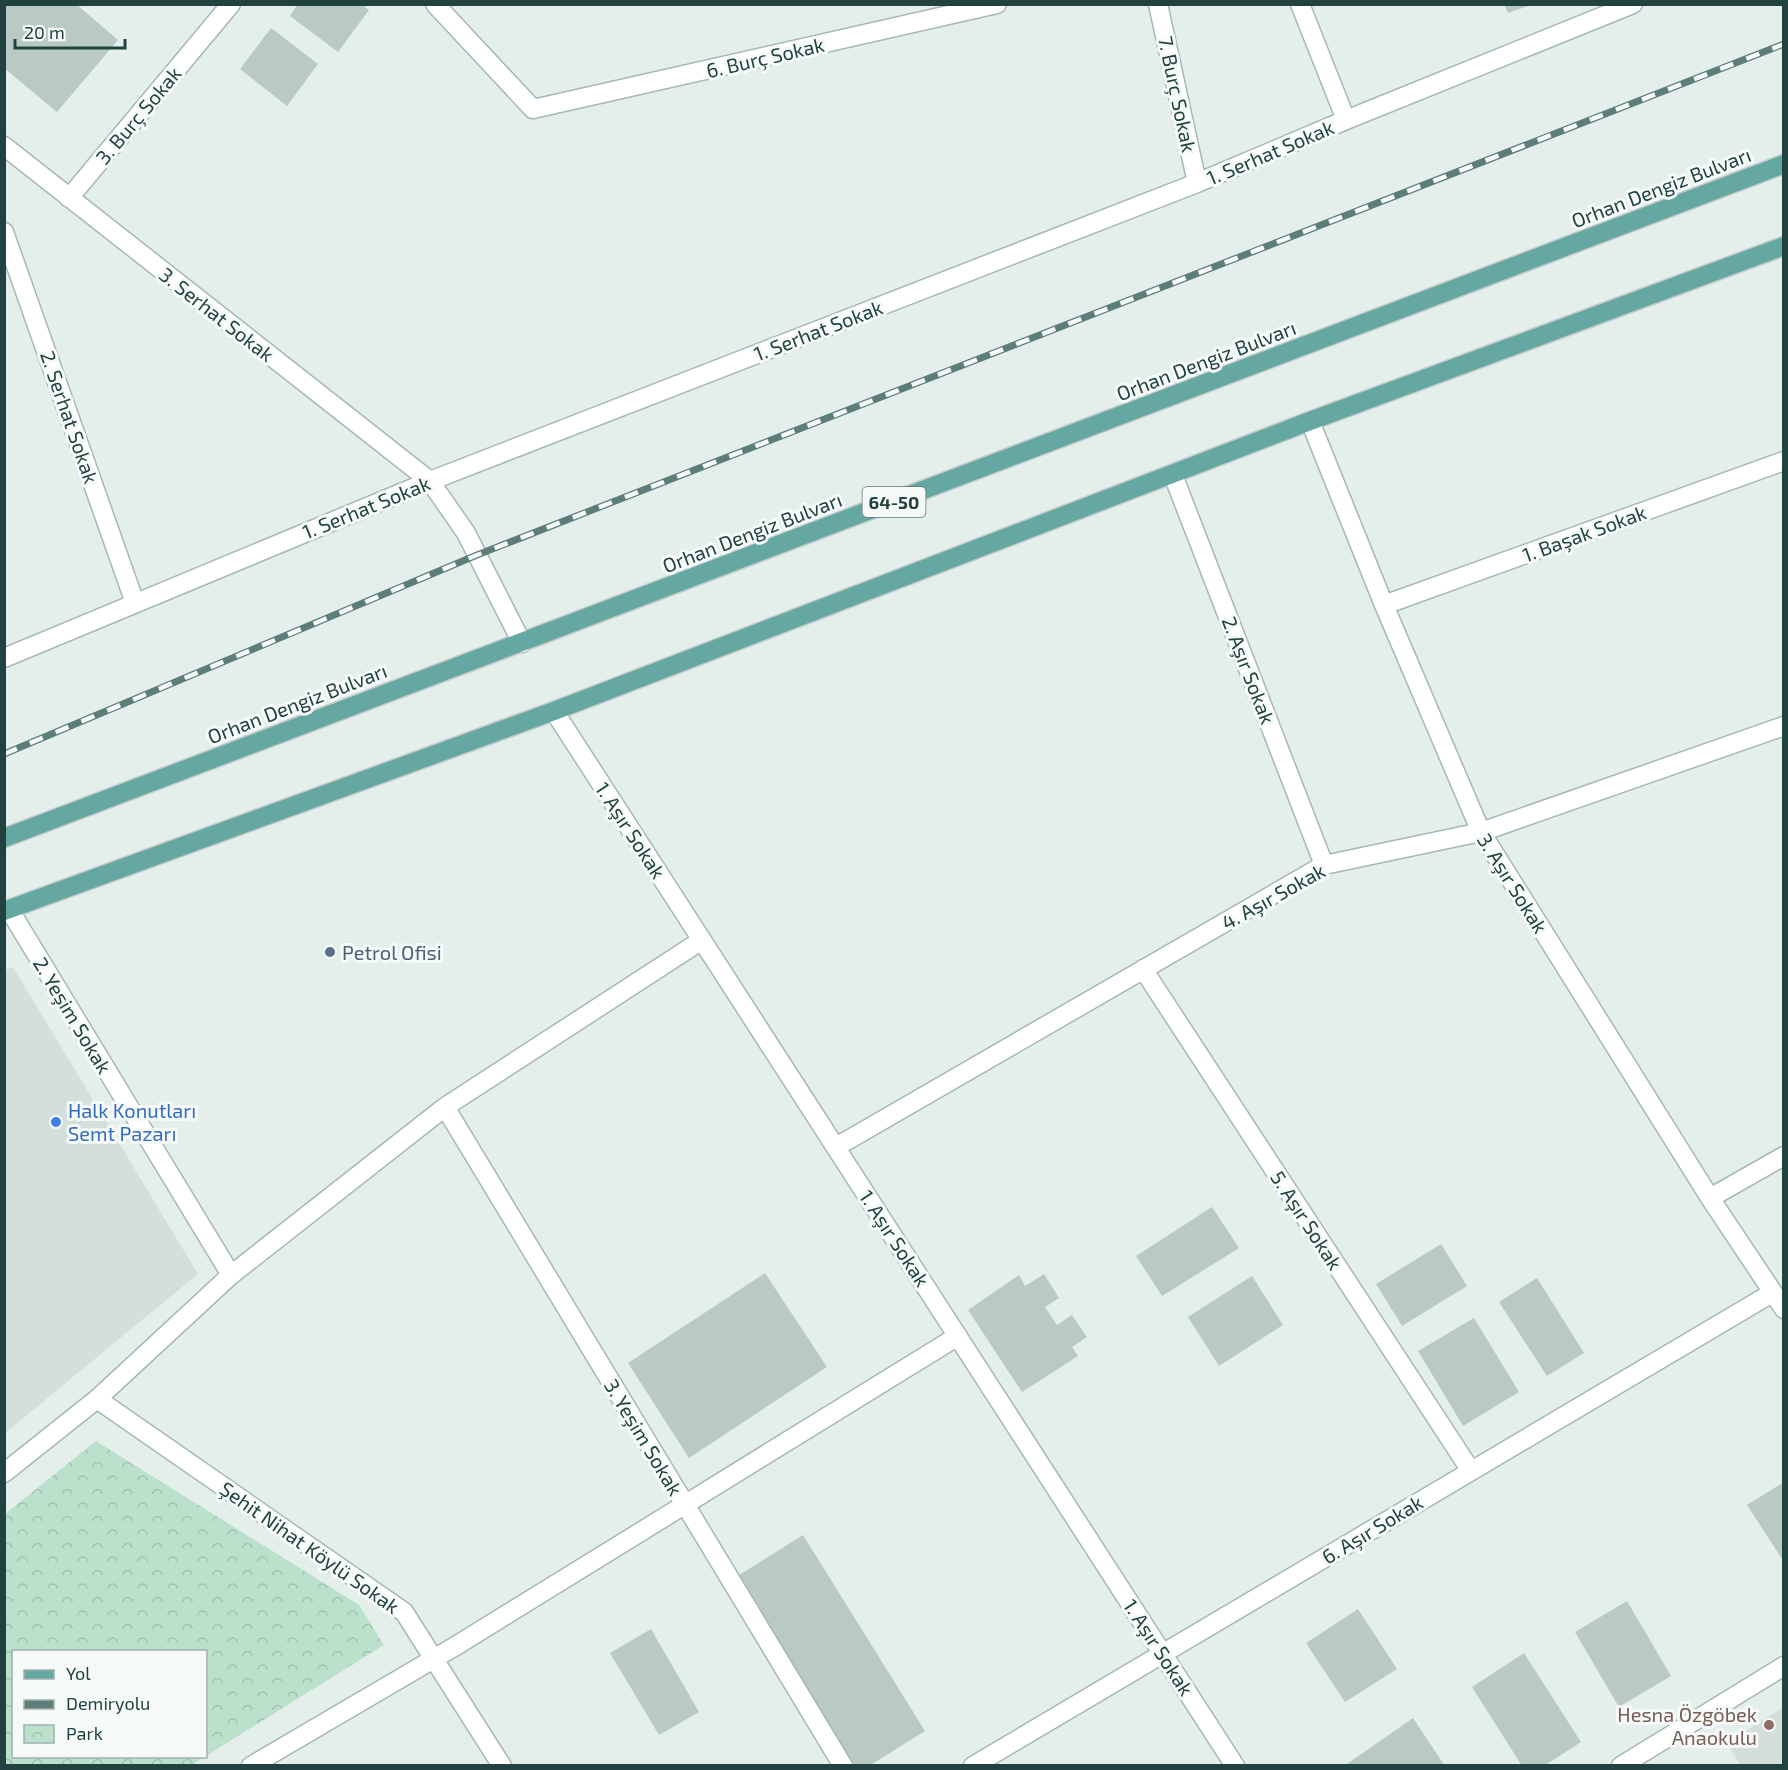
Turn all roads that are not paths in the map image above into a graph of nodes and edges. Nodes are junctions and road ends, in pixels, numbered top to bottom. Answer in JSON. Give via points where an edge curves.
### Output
{"nodes":[{"id":1,"x":231,"y":4,"type":"edge"},
{"id":2,"x":435,"y":4,"type":"edge"},
{"id":3,"x":997,"y":4,"type":"edge"},
{"id":4,"x":1158,"y":4,"type":"edge"},
{"id":5,"x":1300,"y":4,"type":"edge"},
{"id":6,"x":1633,"y":4,"type":"edge"},
{"id":7,"x":1346,"y":120,"type":"junction"},
{"id":8,"x":4,"y":146,"type":"edge"},
{"id":9,"x":1784,"y":165,"type":"edge"},
{"id":10,"x":1197,"y":183,"type":"junction"},
{"id":11,"x":69,"y":198,"type":"junction"},
{"id":12,"x":4,"y":232,"type":"edge"},
{"id":13,"x":1784,"y":246,"type":"edge"},
{"id":14,"x":1310,"y":421,"type":"junction"},
{"id":15,"x":1784,"y":462,"type":"edge"},
{"id":16,"x":1173,"y":475,"type":"junction"},
{"id":17,"x":430,"y":481,"type":"junction"},
{"id":18,"x":135,"y":603,"type":"junction"},
{"id":19,"x":1384,"y":605,"type":"junction"},
{"id":20,"x":522,"y":643,"type":"junction"},
{"id":21,"x":4,"y":658,"type":"edge"},
{"id":22,"x":554,"y":711,"type":"junction"},
{"id":23,"x":1784,"y":726,"type":"edge"},
{"id":24,"x":1481,"y":832,"type":"junction"},
{"id":25,"x":4,"y":837,"type":"edge"},
{"id":26,"x":1324,"y":865,"type":"junction"},
{"id":27,"x":7,"y":910,"type":"edge"},
{"id":28,"x":702,"y":940,"type":"junction"},
{"id":29,"x":1143,"y":969,"type":"junction"},
{"id":30,"x":445,"y":1107,"type":"junction"},
{"id":31,"x":836,"y":1147,"type":"junction"},
{"id":32,"x":1784,"y":1156,"type":"edge"},
{"id":33,"x":1710,"y":1198,"type":"junction"},
{"id":34,"x":231,"y":1275,"type":"junction"},
{"id":35,"x":1772,"y":1293,"type":"junction"},
{"id":36,"x":1784,"y":1310,"type":"edge"},
{"id":37,"x":958,"y":1336,"type":"junction"},
{"id":38,"x":97,"y":1399,"type":"junction"},
{"id":39,"x":1471,"y":1471,"type":"junction"},
{"id":40,"x":4,"y":1473,"type":"edge"},
{"id":41,"x":685,"y":1505,"type":"junction"},
{"id":42,"x":1163,"y":1653,"type":"junction"},
{"id":43,"x":434,"y":1659,"type":"junction"},
{"id":44,"x":1784,"y":1666,"type":"edge"},
{"id":45,"x":251,"y":1766,"type":"edge"},
{"id":46,"x":502,"y":1766,"type":"edge"},
{"id":47,"x":843,"y":1766,"type":"edge"},
{"id":48,"x":973,"y":1766,"type":"edge"},
{"id":49,"x":1235,"y":1766,"type":"edge"},
{"id":50,"x":1621,"y":1766,"type":"edge"}],
"edges":[{"from":1,"to":11,"type":"street","name":"3. Burç Sokak"},
{"from":2,"to":3,"type":"street","name":"6. Burç Sokak","via":[[533,109]]},
{"from":4,"to":10,"type":"street","name":"7. Burç Sokak"},
{"from":5,"to":7,"type":"street"},
{"from":6,"to":7,"type":"street","name":"1. Serhat Sokak"},
{"from":7,"to":10,"type":"street","name":"1. Serhat Sokak"},
{"from":8,"to":11,"type":"street","name":"3. Serhat Sokak"},
{"from":9,"to":20,"type":"main road","name":"Orhan Dengiz Bulvarı","number":"64-50"},
{"from":10,"to":17,"type":"street","name":"1. Serhat Sokak"},
{"from":11,"to":17,"type":"street","name":"3. Serhat Sokak"},
{"from":12,"to":18,"type":"street","name":"2. Serhat Sokak"},
{"from":13,"to":14,"type":"main road"},
{"from":14,"to":16,"type":"main road"},
{"from":14,"to":19,"type":"street","name":"3. Aşır Sokak"},
{"from":15,"to":19,"type":"street","name":"1. Başak Sokak"},
{"from":16,"to":22,"type":"main road"},
{"from":16,"to":26,"type":"street","name":"2. Aşır Sokak"},
{"from":17,"to":18,"type":"street","name":"1. Serhat Sokak"},
{"from":17,"to":20,"type":"street","name":"3. Serhat Sokak","via":[[466,532]]},
{"from":18,"to":21,"type":"street","name":"1. Serhat Sokak"},
{"from":19,"to":24,"type":"street","name":"3. Aşır Sokak"},
{"from":20,"to":25,"type":"main road","name":"Orhan Dengiz Bulvarı","number":"64-50"},
{"from":22,"to":27,"type":"main road"},
{"from":22,"to":28,"type":"street","name":"1. Aşır Sokak"},
{"from":23,"to":24,"type":"street","name":"4. Aşır Sokak"},
{"from":24,"to":26,"type":"street","name":"4. Aşır Sokak"},
{"from":24,"to":33,"type":"street","name":"3. Aşır Sokak"},
{"from":26,"to":29,"type":"street","name":"4. Aşır Sokak"},
{"from":27,"to":34,"type":"street","name":"2. Yeşim Sokak"},
{"from":28,"to":30,"type":"street"},
{"from":28,"to":31,"type":"street","name":"1. Aşır Sokak"},
{"from":29,"to":31,"type":"street","name":"4. Aşır Sokak"},
{"from":29,"to":39,"type":"street","name":"5. Aşır Sokak"},
{"from":30,"to":34,"type":"street"},
{"from":30,"to":41,"type":"street","name":"3. Yeşim Sokak"},
{"from":31,"to":37,"type":"street","name":"1. Aşır Sokak"},
{"from":32,"to":33,"type":"street"},
{"from":33,"to":35,"type":"street","name":"3. Aşır Sokak"},
{"from":34,"to":38,"type":"street"},
{"from":35,"to":36,"type":"street","name":"3. Aşır Sokak"},
{"from":35,"to":39,"type":"street","name":"6. Aşır Sokak"},
{"from":37,"to":41,"type":"street"},
{"from":37,"to":42,"type":"street","name":"1. Aşır Sokak"},
{"from":38,"to":40,"type":"street"},
{"from":38,"to":43,"type":"street","name":"Şehit Nihat Köylü Sokak","via":[[404,1612]]},
{"from":39,"to":42,"type":"street","name":"6. Aşır Sokak"},
{"from":41,"to":43,"type":"street"},
{"from":41,"to":47,"type":"street","name":"3. Yeşim Sokak"},
{"from":42,"to":48,"type":"street","name":"6. Aşır Sokak"},
{"from":42,"to":49,"type":"street","name":"1. Aşır Sokak"},
{"from":43,"to":45,"type":"street"},
{"from":43,"to":46,"type":"street","name":"Şehit Nihat Köylü Sokak"},
{"from":44,"to":50,"type":"street"}]}
